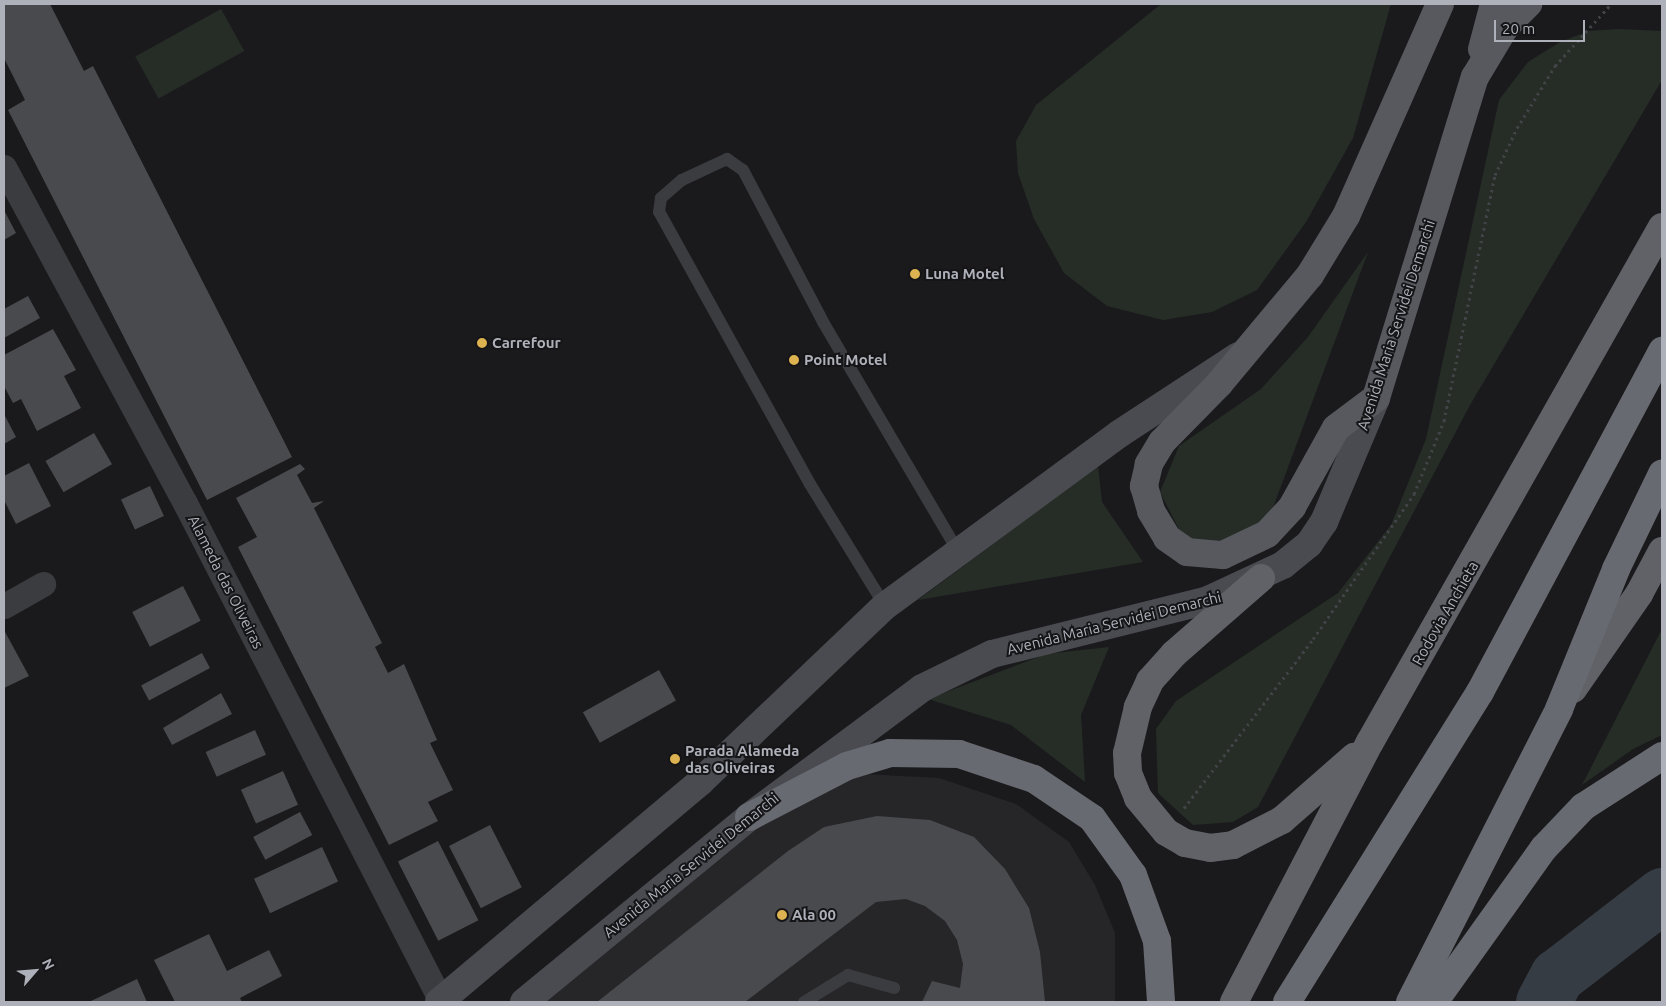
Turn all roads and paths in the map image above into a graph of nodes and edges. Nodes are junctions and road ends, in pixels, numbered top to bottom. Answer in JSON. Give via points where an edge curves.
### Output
{"nodes":[{"id":1,"x":1440,"y":4,"type":"edge"},
{"id":2,"x":1494,"y":4,"type":"edge"},
{"id":3,"x":1528,"y":4,"type":"edge"},
{"id":4,"x":1611,"y":4,"type":"edge"},
{"id":5,"x":1475,"y":77,"type":"junction"},
{"id":6,"x":4,"y":167,"type":"edge"},
{"id":7,"x":1662,"y":227,"type":"edge"},
{"id":8,"x":1662,"y":351,"type":"edge"},
{"id":9,"x":1244,"y":352,"type":"junction"},
{"id":10,"x":1376,"y":398,"type":"junction"},
{"id":11,"x":1662,"y":474,"type":"edge"},
{"id":12,"x":958,"y":551,"type":"junction"},
{"id":13,"x":1662,"y":551,"type":"edge"},
{"id":14,"x":1261,"y":578,"type":"junction"},
{"id":15,"x":43,"y":584,"type":"dead end"},
{"id":16,"x":4,"y":606,"type":"edge"},
{"id":17,"x":885,"y":606,"type":"junction"},
{"id":18,"x":1559,"y":709,"type":"junction"},
{"id":19,"x":1370,"y":742,"type":"junction"},
{"id":20,"x":1662,"y":756,"type":"edge"},
{"id":21,"x":749,"y":817,"type":"junction"},
{"id":22,"x":1166,"y":832,"type":"junction"},
{"id":23,"x":894,"y":988,"type":"dead end"},
{"id":24,"x":440,"y":1002,"type":"edge"},
{"id":25,"x":524,"y":1002,"type":"edge"},
{"id":26,"x":804,"y":1002,"type":"edge"},
{"id":27,"x":1161,"y":1002,"type":"edge"},
{"id":28,"x":1234,"y":1002,"type":"edge"},
{"id":29,"x":1287,"y":1002,"type":"edge"},
{"id":30,"x":1410,"y":1002,"type":"edge"},
{"id":31,"x":1434,"y":1002,"type":"edge"}],
"edges":[{"from":1,"to":9,"type":"main road","via":[[1346,216],[1283,312]]},
{"from":2,"to":5,"type":"main road"},
{"from":3,"to":5,"type":"main road","name":"Avenida Maria Servidei Demarchi","via":[[1505,27]]},
{"from":4,"to":22,"type":"path","via":[[1555,66],[1495,175],[1444,421],[1414,494],[1314,639]]},
{"from":5,"to":10,"type":"main road","name":"Avenida Maria Servidei Demarchi"},
{"from":6,"to":24,"type":"street","name":"Alameda das Oliveiras","via":[[185,502]]},
{"from":7,"to":19,"type":"highway","name":"Rodovia Anchieta"},
{"from":8,"to":29,"type":"highway","via":[[1480,692]]},
{"from":9,"to":10,"type":"main road","via":[[1220,384],[1162,442],[1145,474],[1146,498],[1158,524],[1187,552],[1222,555],[1267,534],[1292,507],[1336,428]]},
{"from":9,"to":12,"type":"main road","via":[[1119,434]]},
{"from":10,"to":14,"type":"main road","name":"Avenida Maria Servidei Demarchi","via":[[1338,494],[1317,534],[1301,551]]},
{"from":11,"to":18,"type":"highway","via":[[1616,569]]},
{"from":12,"to":17,"type":"main road"},
{"from":12,"to":17,"type":"lane","via":[[823,322],[743,170],[727,159],[682,180],[661,198],[659,212],[810,484]]},
{"from":13,"to":18,"type":"highway","via":[[1639,594]]},
{"from":14,"to":21,"type":"main road","name":"Avenida Maria Servidei Demarchi","via":[[1193,605],[979,659],[890,708]]},
{"from":14,"to":22,"type":"highway","via":[[1174,654],[1150,681],[1138,707],[1128,773],[1143,808]]},
{"from":15,"to":16,"type":"street"},
{"from":17,"to":24,"type":"main road","via":[[700,782]]},
{"from":18,"to":30,"type":"highway"},
{"from":19,"to":22,"type":"highway","via":[[1282,820],[1247,840],[1200,847]]},
{"from":19,"to":28,"type":"highway","name":"Rodovia Anchieta"},
{"from":20,"to":31,"type":"highway","via":[[1583,807],[1544,848]]},
{"from":21,"to":25,"type":"main road","name":"Avenida Maria Servidei Demarchi"},
{"from":21,"to":27,"type":"highway","via":[[847,766],[890,753],[959,754],[1027,776],[1092,818],[1133,875],[1157,941]]},
{"from":23,"to":26,"type":"lane","via":[[848,975]]}]}
